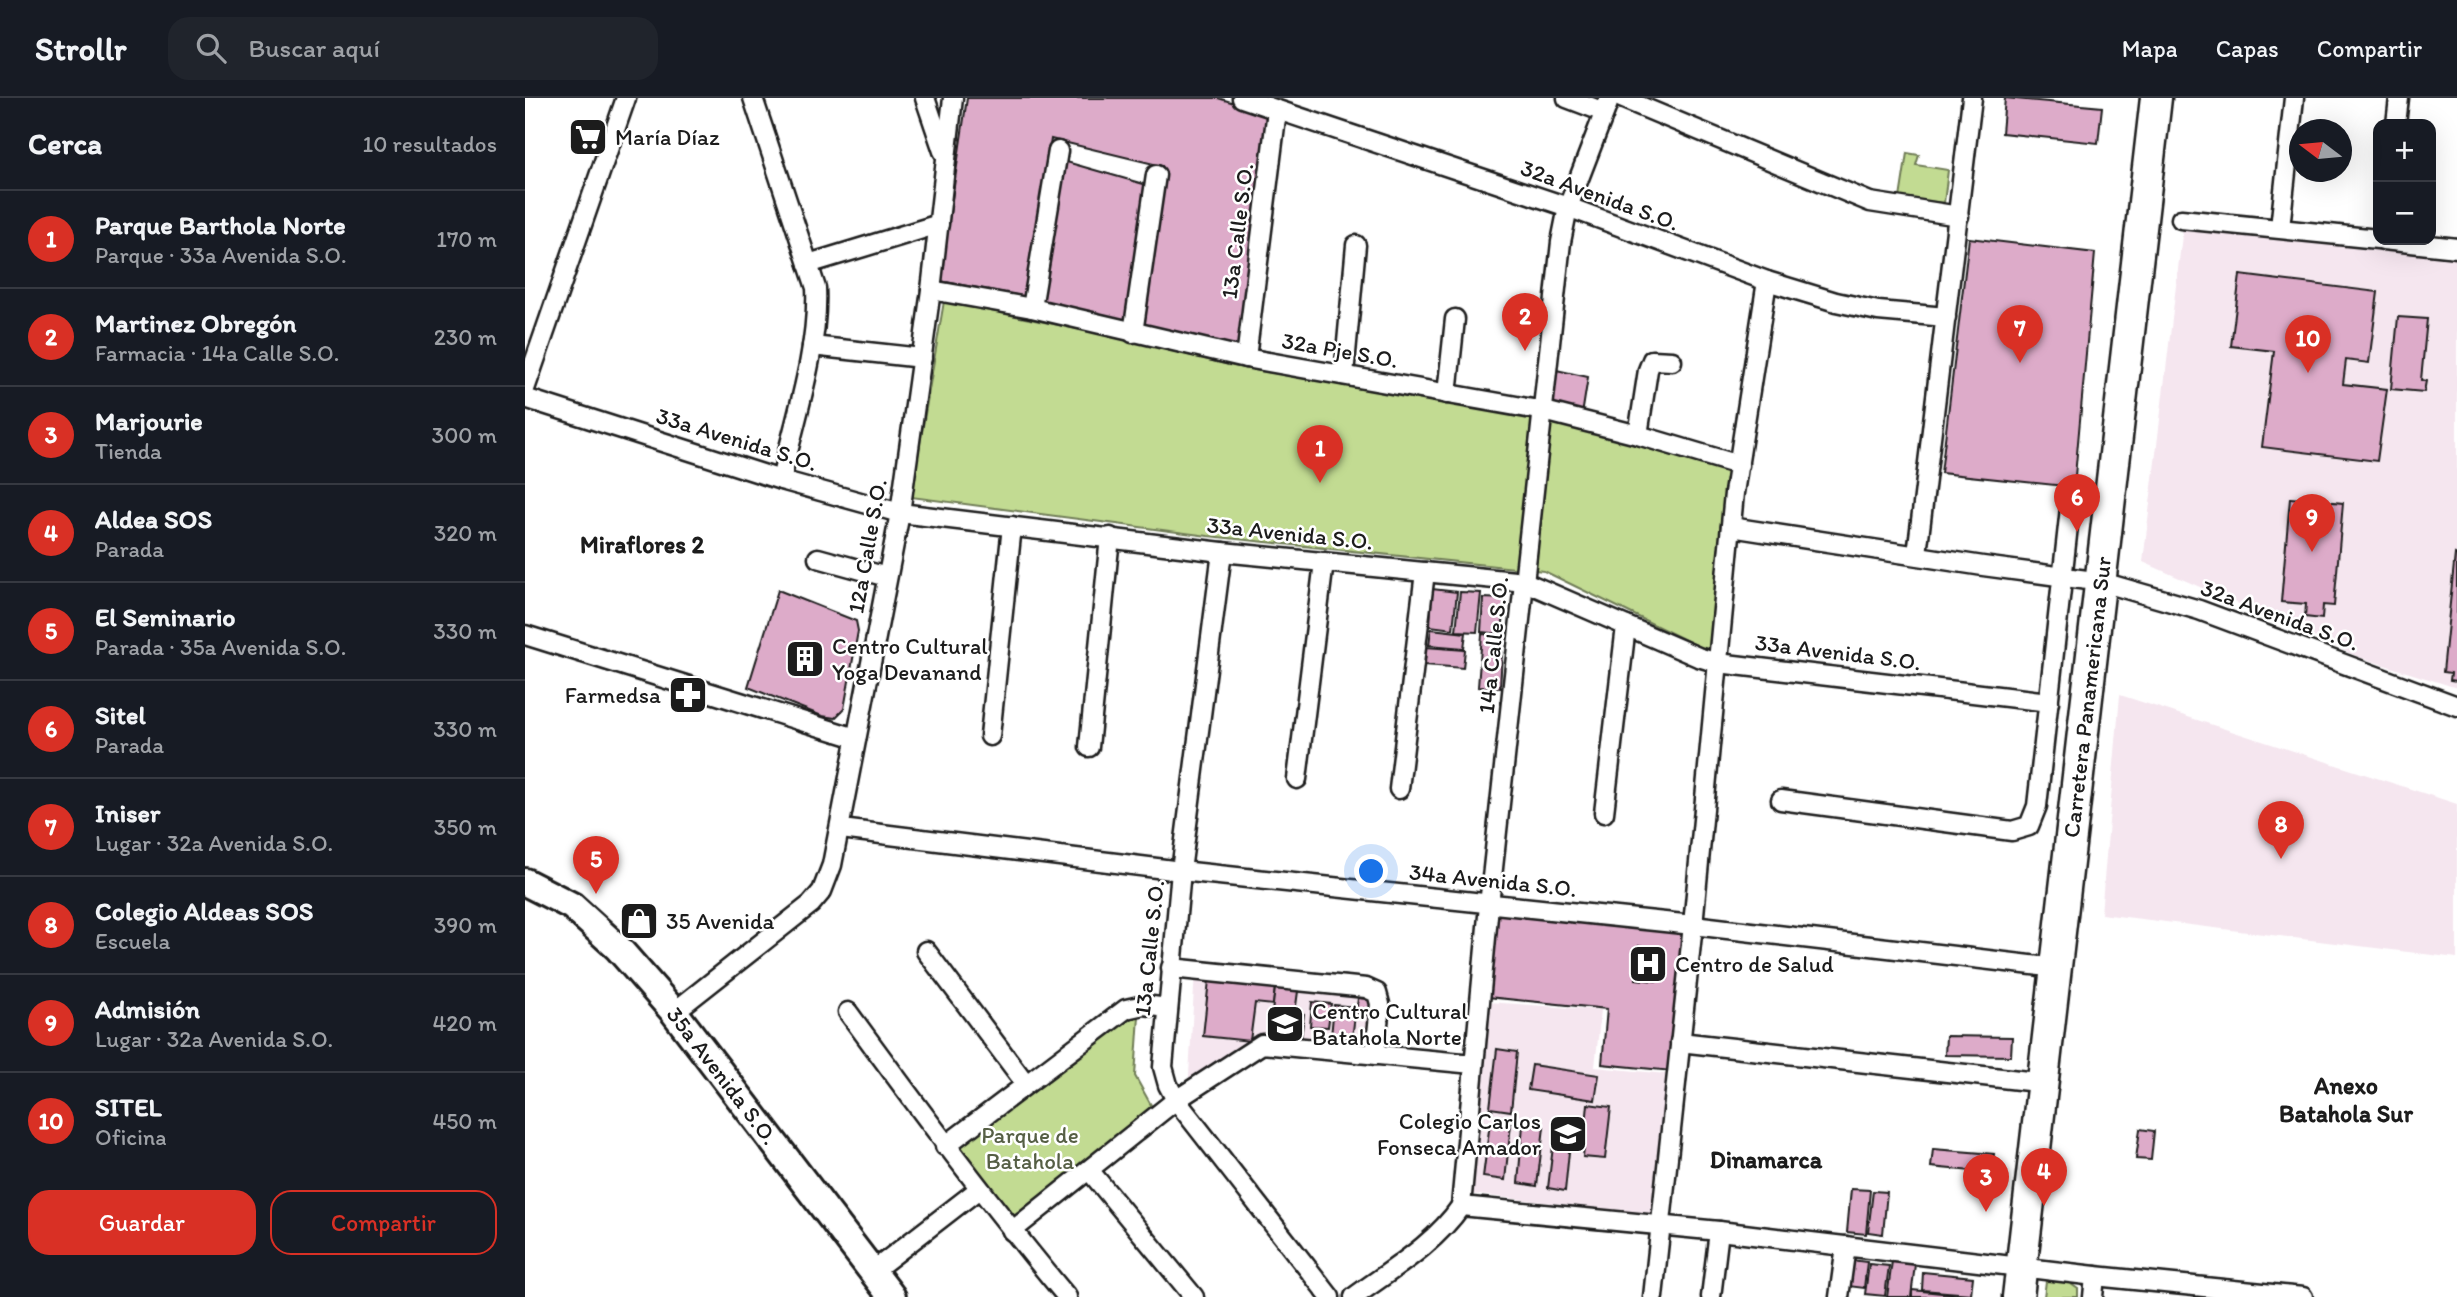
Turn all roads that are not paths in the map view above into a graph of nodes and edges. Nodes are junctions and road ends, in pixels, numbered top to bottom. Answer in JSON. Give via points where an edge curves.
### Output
{"nodes":[{"id":1,"x":626,"y":98,"type":"edge"},
{"id":2,"x":753,"y":98,"type":"edge"},
{"id":3,"x":925,"y":98,"type":"edge"},
{"id":4,"x":953,"y":98,"type":"edge"},
{"id":5,"x":1242,"y":98,"type":"edge"},
{"id":6,"x":1567,"y":98,"type":"edge"},
{"id":7,"x":1621,"y":98,"type":"edge"},
{"id":8,"x":2135,"y":98,"type":"edge"},
{"id":9,"x":2156,"y":98,"type":"edge"},
{"id":10,"x":2294,"y":98,"type":"edge"},
{"id":11,"x":2399,"y":98,"type":"edge"},
{"id":12,"x":1968,"y":99,"type":"edge"},
{"id":13,"x":1607,"y":105,"type":"edge"},
{"id":14,"x":1277,"y":110,"type":"junction"},
{"id":15,"x":2397,"y":119,"type":"edge"},
{"id":16,"x":1058,"y":151,"type":"dead end"},
{"id":17,"x":945,"y":156,"type":"junction"},
{"id":18,"x":1156,"y":176,"type":"dead end"},
{"id":19,"x":1568,"y":207,"type":"junction"},
{"id":20,"x":1959,"y":216,"type":"junction"},
{"id":21,"x":2181,"y":219,"type":"dead end"},
{"id":22,"x":939,"y":224,"type":"junction"},
{"id":23,"x":2280,"y":228,"type":"junction"},
{"id":24,"x":2373,"y":239,"type":"edge"},
{"id":25,"x":1356,"y":245,"type":"dead end"},
{"id":26,"x":2436,"y":245,"type":"edge"},
{"id":27,"x":2457,"y":247,"type":"edge"},
{"id":28,"x":808,"y":264,"type":"junction"},
{"id":29,"x":1767,"y":281,"type":"junction"},
{"id":30,"x":931,"y":290,"type":"junction"},
{"id":31,"x":1033,"y":308,"type":"junction"},
{"id":32,"x":1946,"y":317,"type":"junction"},
{"id":33,"x":1455,"y":319,"type":"dead end"},
{"id":34,"x":1133,"y":332,"type":"junction"},
{"id":35,"x":812,"y":346,"type":"junction"},
{"id":36,"x":922,"y":358,"type":"junction"},
{"id":37,"x":1246,"y":358,"type":"junction"},
{"id":38,"x":1672,"y":361,"type":"dead end"},
{"id":39,"x":1344,"y":375,"type":"junction"},
{"id":40,"x":525,"y":389,"type":"edge"},
{"id":41,"x":1447,"y":394,"type":"junction"},
{"id":42,"x":525,"y":398,"type":"edge"},
{"id":43,"x":1544,"y":411,"type":"junction"},
{"id":44,"x":1638,"y":435,"type":"junction"},
{"id":45,"x":1739,"y":466,"type":"junction"},
{"id":46,"x":781,"y":480,"type":"junction"},
{"id":47,"x":2071,"y":499,"type":"dead end"},
{"id":48,"x":900,"y":513,"type":"junction"},
{"id":49,"x":1013,"y":526,"type":"junction"},
{"id":50,"x":1731,"y":527,"type":"junction"},
{"id":51,"x":1110,"y":537,"type":"junction"},
{"id":52,"x":1222,"y":552,"type":"junction"},
{"id":53,"x":1917,"y":554,"type":"junction"},
{"id":54,"x":818,"y":558,"type":"dead end"},
{"id":55,"x":1324,"y":562,"type":"junction"},
{"id":56,"x":1425,"y":572,"type":"junction"},
{"id":57,"x":887,"y":578,"type":"junction"},
{"id":58,"x":2083,"y":578,"type":"junction"},
{"id":59,"x":1525,"y":582,"type":"junction"},
{"id":60,"x":1626,"y":626,"type":"junction"},
{"id":61,"x":525,"y":635,"type":"edge"},
{"id":62,"x":1718,"y":663,"type":"junction"},
{"id":63,"x":2049,"y":702,"type":"junction"},
{"id":64,"x":2457,"y":707,"type":"edge"},
{"id":65,"x":991,"y":736,"type":"dead end"},
{"id":66,"x":856,"y":738,"type":"junction"},
{"id":67,"x":1089,"y":747,"type":"dead end"},
{"id":68,"x":1297,"y":779,"type":"dead end"},
{"id":69,"x":1399,"y":789,"type":"dead end"},
{"id":70,"x":1781,"y":800,"type":"dead end"},
{"id":71,"x":1604,"y":813,"type":"dead end"},
{"id":72,"x":841,"y":829,"type":"junction"},
{"id":73,"x":1181,"y":871,"type":"junction"},
{"id":74,"x":525,"y":882,"type":"edge"},
{"id":75,"x":1489,"y":905,"type":"junction"},
{"id":76,"x":1693,"y":925,"type":"junction"},
{"id":77,"x":926,"y":951,"type":"dead end"},
{"id":78,"x":1171,"y":968,"type":"junction"},
{"id":79,"x":2049,"y":968,"type":"junction"},
{"id":80,"x":1168,"y":1008,"type":"junction"},
{"id":81,"x":674,"y":1012,"type":"junction"},
{"id":82,"x":848,"y":1012,"type":"dead end"},
{"id":83,"x":1680,"y":1042,"type":"junction"},
{"id":84,"x":1375,"y":1055,"type":"junction"},
{"id":85,"x":1473,"y":1064,"type":"junction"},
{"id":86,"x":2028,"y":1081,"type":"junction"},
{"id":87,"x":1026,"y":1084,"type":"junction"},
{"id":88,"x":1177,"y":1100,"type":"junction"},
{"id":89,"x":945,"y":1146,"type":"junction"},
{"id":90,"x":1089,"y":1170,"type":"junction"},
{"id":91,"x":979,"y":1189,"type":"junction"},
{"id":92,"x":1461,"y":1206,"type":"junction"},
{"id":93,"x":1661,"y":1226,"type":"junction"},
{"id":94,"x":1011,"y":1231,"type":"junction"},
{"id":95,"x":1719,"y":1231,"type":"junction"},
{"id":96,"x":1846,"y":1246,"type":"junction"},
{"id":97,"x":2014,"y":1265,"type":"junction"},
{"id":98,"x":873,"y":1271,"type":"junction"},
{"id":99,"x":2095,"y":1276,"type":"junction"},
{"id":100,"x":2195,"y":1292,"type":"edge"},
{"id":101,"x":2277,"y":1295,"type":"edge"},
{"id":102,"x":892,"y":1297,"type":"edge"},
{"id":103,"x":1067,"y":1297,"type":"edge"},
{"id":104,"x":1194,"y":1297,"type":"edge"},
{"id":105,"x":1330,"y":1297,"type":"edge"},
{"id":106,"x":1354,"y":1297,"type":"edge"},
{"id":107,"x":1653,"y":1297,"type":"edge"},
{"id":108,"x":1711,"y":1297,"type":"edge"},
{"id":109,"x":1839,"y":1297,"type":"edge"},
{"id":110,"x":2002,"y":1297,"type":"edge"},
{"id":111,"x":2018,"y":1297,"type":"edge"},
{"id":112,"x":2093,"y":1297,"type":"edge"},
{"id":113,"x":2303,"y":1297,"type":"edge"}],
"edges":[{"from":1,"to":40,"type":"street"},
{"from":2,"to":28,"type":"street"},
{"from":3,"to":17,"type":"street"},
{"from":4,"to":17,"type":"street","name":"12a Calle S.O."},
{"from":5,"to":14,"type":"street","name":"32a Avenida S.O."},
{"from":6,"to":13,"type":"street"},
{"from":7,"to":20,"type":"street","via":[[1870,202]]},
{"from":8,"to":58,"type":"highway","name":"Carretera Panamericana Sur"},
{"from":9,"to":58,"type":"highway","name":"Carretera Panamericana Sur"},
{"from":10,"to":23,"type":"street"},
{"from":11,"to":15,"type":"street"},
{"from":12,"to":20,"type":"street"},
{"from":13,"to":19,"type":"street","name":"14a Calle S.O."},
{"from":14,"to":19,"type":"street","name":"32a Avenida S.O."},
{"from":14,"to":37,"type":"street","name":"13a Calle S.O."},
{"from":16,"to":31,"type":"street"},
{"from":17,"to":22,"type":"street","name":"12a Calle S.O."},
{"from":18,"to":34,"type":"street"},
{"from":19,"to":29,"type":"street","name":"32a Avenida S.O."},
{"from":19,"to":43,"type":"street","name":"14a Calle S.O."},
{"from":20,"to":32,"type":"street"},
{"from":21,"to":23,"type":"street"},
{"from":22,"to":28,"type":"street"},
{"from":22,"to":30,"type":"street","name":"12a Calle S.O."},
{"from":23,"to":24,"type":"street"},
{"from":25,"to":39,"type":"street"},
{"from":26,"to":27,"type":"street"},
{"from":28,"to":35,"type":"street","via":[[816,288]]},
{"from":29,"to":32,"type":"street","name":"32a Avenida S.O.","via":[[1878,311]]},
{"from":29,"to":45,"type":"street"},
{"from":30,"to":31,"type":"street","name":"32a Pje S.O."},
{"from":30,"to":36,"type":"street","name":"12a Calle S.O."},
{"from":31,"to":34,"type":"street","name":"32a Pje S.O."},
{"from":32,"to":53,"type":"street"},
{"from":33,"to":41,"type":"street"},
{"from":34,"to":37,"type":"street","name":"32a Pje S.O."},
{"from":35,"to":36,"type":"street"},
{"from":35,"to":46,"type":"street"},
{"from":36,"to":48,"type":"street","name":"12a Calle S.O."},
{"from":37,"to":39,"type":"street","name":"32a Pje S.O."},
{"from":38,"to":44,"type":"street","via":[[1652,360]]},
{"from":39,"to":41,"type":"street","name":"32a Pje S.O."},
{"from":41,"to":43,"type":"street","name":"32a Pje S.O."},
{"from":42,"to":46,"type":"street","name":"33a Avenida S.O."},
{"from":43,"to":44,"type":"street","name":"32a Pje S.O."},
{"from":43,"to":59,"type":"street","name":"14a Calle S.O."},
{"from":44,"to":45,"type":"street","name":"32a Pje S.O."},
{"from":45,"to":50,"type":"street"},
{"from":46,"to":48,"type":"street","name":"33a Avenida S.O."},
{"from":47,"to":58,"type":"street"},
{"from":48,"to":49,"type":"street","name":"33a Avenida S.O."},
{"from":48,"to":57,"type":"street","name":"12a Calle S.O."},
{"from":49,"to":51,"type":"street","name":"33a Avenida S.O."},
{"from":49,"to":65,"type":"street"},
{"from":50,"to":53,"type":"street","name":"32a Avenida S.O."},
{"from":50,"to":62,"type":"street"},
{"from":51,"to":52,"type":"street","name":"33a Avenida S.O."},
{"from":51,"to":67,"type":"street"},
{"from":52,"to":55,"type":"street","name":"33a Avenida S.O."},
{"from":52,"to":73,"type":"street","name":"13a Calle S.O."},
{"from":53,"to":58,"type":"street","name":"32a Avenida S.O."},
{"from":54,"to":57,"type":"street"},
{"from":55,"to":56,"type":"street","name":"33a Avenida S.O."},
{"from":55,"to":68,"type":"street"},
{"from":56,"to":59,"type":"street","name":"33a Avenida S.O."},
{"from":56,"to":69,"type":"street"},
{"from":57,"to":66,"type":"street","name":"12a Calle S.O."},
{"from":58,"to":63,"type":"street"},
{"from":58,"to":64,"type":"street","name":"32a Avenida S.O.","via":[[2199,610]]},
{"from":58,"to":79,"type":"highway","name":"Carretera Panamericana Sur"},
{"from":59,"to":60,"type":"street","name":"33a Avenida S.O."},
{"from":59,"to":75,"type":"street","name":"14a Calle S.O."},
{"from":60,"to":62,"type":"street","name":"33a Avenida S.O."},
{"from":60,"to":71,"type":"street"},
{"from":61,"to":66,"type":"street"},
{"from":62,"to":63,"type":"street","name":"33a Avenida S.O."},
{"from":62,"to":76,"type":"street"},
{"from":63,"to":70,"type":"street","via":[[2037,806],[2029,826],[2012,831]]},
{"from":66,"to":72,"type":"street","name":"12a Calle S.O."},
{"from":72,"to":73,"type":"street","name":"34a Avenida S.O."},
{"from":72,"to":81,"type":"street","name":"12a Calle S.O.","via":[[822,891],[811,904]]},
{"from":73,"to":75,"type":"street","name":"34a Avenida S.O."},
{"from":73,"to":78,"type":"street","name":"13a Calle S.O."},
{"from":74,"to":81,"type":"main road","name":"35a Avenida S.O.","via":[[580,912]]},
{"from":75,"to":76,"type":"street","name":"34a Avenida S.O."},
{"from":75,"to":85,"type":"street","name":"14a Calle S.O."},
{"from":76,"to":79,"type":"street","name":"34a Avenida S.O."},
{"from":76,"to":83,"type":"street"},
{"from":77,"to":87,"type":"street"},
{"from":78,"to":80,"type":"street","name":"13a Calle S.O."},
{"from":78,"to":84,"type":"street","via":[[1366,988],[1377,993],[1380,1004]]},
{"from":79,"to":86,"type":"highway","name":"Carretera Panamericana Sur"},
{"from":79,"to":97,"type":"highway","name":"Carretera Panamericana Sur"},
{"from":80,"to":87,"type":"street","via":[[1145,1005],[1126,1009]]},
{"from":80,"to":88,"type":"street","name":"13a Calle S.O.","via":[[1163,1067]]},
{"from":81,"to":98,"type":"main road","name":"35a Avenida S.O."},
{"from":82,"to":89,"type":"street"},
{"from":83,"to":86,"type":"street"},
{"from":83,"to":93,"type":"street"},
{"from":84,"to":85,"type":"street"},
{"from":84,"to":88,"type":"street","via":[[1262,1044]]},
{"from":85,"to":92,"type":"street","name":"14a Calle S.O."},
{"from":86,"to":97,"type":"highway","name":"Carretera Panamericana Sur"},
{"from":87,"to":89,"type":"street"},
{"from":88,"to":90,"type":"street"},
{"from":88,"to":105,"type":"street","name":"13a Calle S.O."},
{"from":89,"to":91,"type":"street"},
{"from":90,"to":94,"type":"street"},
{"from":90,"to":104,"type":"street"},
{"from":91,"to":94,"type":"street"},
{"from":91,"to":98,"type":"street"},
{"from":92,"to":93,"type":"street"},
{"from":92,"to":106,"type":"street","via":[[1431,1241]]},
{"from":93,"to":95,"type":"street"},
{"from":93,"to":107,"type":"street"},
{"from":94,"to":103,"type":"street"},
{"from":95,"to":96,"type":"street"},
{"from":95,"to":108,"type":"street"},
{"from":96,"to":97,"type":"street"},
{"from":96,"to":109,"type":"street"},
{"from":97,"to":99,"type":"street"},
{"from":97,"to":110,"type":"highway","name":"Carretera Panamericana Sur"},
{"from":97,"to":111,"type":"highway","name":"Carretera Panamericana Sur"},
{"from":98,"to":102,"type":"main road","name":"35a Avenida S.O."},
{"from":99,"to":100,"type":"street"},
{"from":99,"to":112,"type":"street"},
{"from":100,"to":101,"type":"street"},
{"from":101,"to":113,"type":"street"}]}
